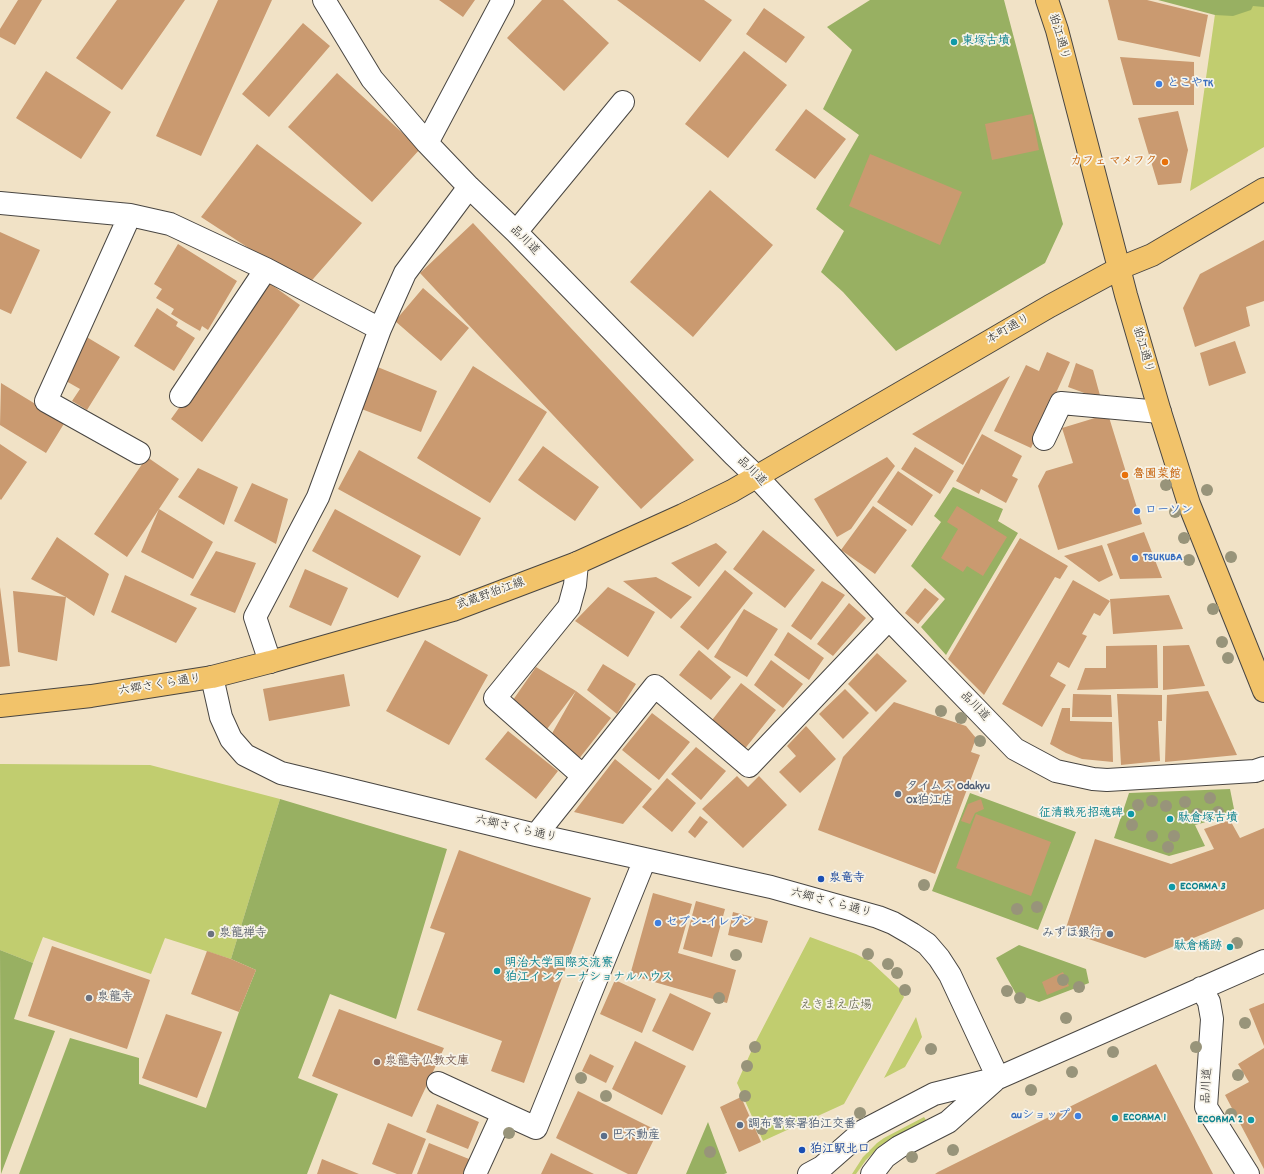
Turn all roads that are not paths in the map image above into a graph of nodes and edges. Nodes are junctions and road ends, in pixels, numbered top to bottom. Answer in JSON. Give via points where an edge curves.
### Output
{"nodes":[{"id":1,"x":324,"y":0,"type":"edge"},
{"id":2,"x":503,"y":0,"type":"edge"},
{"id":3,"x":1047,"y":0,"type":"edge"},
{"id":4,"x":623,"y":102,"type":"dead end"},
{"id":5,"x":427,"y":143,"type":"junction"},
{"id":6,"x":469,"y":187,"type":"junction"},
{"id":7,"x":1264,"y":189,"type":"edge"},
{"id":8,"x":0,"y":203,"type":"edge"},
{"id":9,"x":130,"y":216,"type":"junction"},
{"id":10,"x":516,"y":232,"type":"junction"},
{"id":11,"x":1120,"y":268,"type":"junction"},
{"id":12,"x":266,"y":269,"type":"junction"},
{"id":13,"x":380,"y":328,"type":"junction"},
{"id":14,"x":181,"y":396,"type":"dead end"},
{"id":15,"x":1160,"y":412,"type":"junction"},
{"id":16,"x":1044,"y":439,"type":"dead end"},
{"id":17,"x":140,"y":453,"type":"dead end"},
{"id":18,"x":757,"y":477,"type":"junction"},
{"id":19,"x":577,"y":563,"type":"junction"},
{"id":20,"x":889,"y":619,"type":"junction"},
{"id":21,"x":270,"y":662,"type":"junction"},
{"id":22,"x":212,"y":678,"type":"junction"},
{"id":23,"x":1264,"y":691,"type":"edge"},
{"id":24,"x":0,"y":706,"type":"edge"},
{"id":25,"x":1264,"y":768,"type":"edge"},
{"id":26,"x":583,"y":776,"type":"junction"},
{"id":27,"x":536,"y":835,"type":"junction"},
{"id":28,"x":645,"y":859,"type":"junction"},
{"id":29,"x":1264,"y":961,"type":"edge"},
{"id":30,"x":1201,"y":988,"type":"junction"},
{"id":31,"x":998,"y":1078,"type":"junction"},
{"id":32,"x":438,"y":1083,"type":"dead end"},
{"id":33,"x":503,"y":1113,"type":"junction"},
{"id":34,"x":474,"y":1174,"type":"edge"},
{"id":35,"x":809,"y":1174,"type":"edge"},
{"id":36,"x":872,"y":1174,"type":"edge"},
{"id":37,"x":1248,"y":1174,"type":"edge"}],
"edges":[{"from":1,"to":5,"type":"street","name":"品川道","via":[[372,79]]},
{"from":2,"to":5,"type":"street"},
{"from":3,"to":11,"type":"main road","name":"狛江通り"},
{"from":4,"to":10,"type":"street"},
{"from":5,"to":6,"type":"street","name":"品川道"},
{"from":6,"to":10,"type":"street","name":"品川道"},
{"from":6,"to":13,"type":"street","via":[[405,273]]},
{"from":7,"to":11,"type":"main road","name":"本町通り","via":[[1152,255]]},
{"from":8,"to":9,"type":"street"},
{"from":9,"to":12,"type":"street","via":[[170,224]]},
{"from":9,"to":17,"type":"street","via":[[46,401]]},
{"from":10,"to":18,"type":"street","name":"品川道"},
{"from":11,"to":15,"type":"main road","name":"狛江通り"},
{"from":11,"to":18,"type":"main road","name":"本町通り"},
{"from":12,"to":13,"type":"street"},
{"from":12,"to":14,"type":"street"},
{"from":13,"to":21,"type":"street","via":[[318,497],[255,617]]},
{"from":15,"to":16,"type":"street","via":[[1062,403]]},
{"from":15,"to":23,"type":"main road","name":"狛江通り","via":[[1189,504]]},
{"from":18,"to":19,"type":"main road","name":"武蔵野狛江線","via":[[716,499]]},
{"from":18,"to":20,"type":"street","name":"品川道"},
{"from":19,"to":21,"type":"main road","name":"武蔵野狛江線","via":[[453,610]]},
{"from":19,"to":26,"type":"street","via":[[575,585],[569,606],[495,698]]},
{"from":20,"to":25,"type":"street","name":"品川道","via":[[1015,748],[1056,771],[1107,780],[1255,771]]},
{"from":20,"to":26,"type":"street","via":[[749,766],[655,686]]},
{"from":21,"to":22,"type":"main road","name":"武蔵野狛江線"},
{"from":22,"to":24,"type":"main road","name":"六郷さくら通り","via":[[91,696]]},
{"from":22,"to":27,"type":"street","name":"六郷さくら通り","via":[[221,717],[231,739],[245,755],[267,766],[319,782]]},
{"from":26,"to":27,"type":"street"},
{"from":27,"to":28,"type":"street","name":"六郷さくら通り"},
{"from":28,"to":31,"type":"street","name":"六郷さくら通り","via":[[771,887],[878,917],[912,934],[927,944],[950,975]]},
{"from":28,"to":33,"type":"street","via":[[536,1128]]},
{"from":29,"to":30,"type":"street"},
{"from":30,"to":31,"type":"street"},
{"from":30,"to":37,"type":"street","name":"品川道","via":[[1209,1002],[1212,1019],[1206,1107]]},
{"from":31,"to":35,"type":"street","via":[[934,1094],[863,1131],[822,1167]]},
{"from":31,"to":36,"type":"street","via":[[948,1122],[899,1147],[886,1157]]},
{"from":32,"to":33,"type":"street"},
{"from":33,"to":34,"type":"street"}]}
